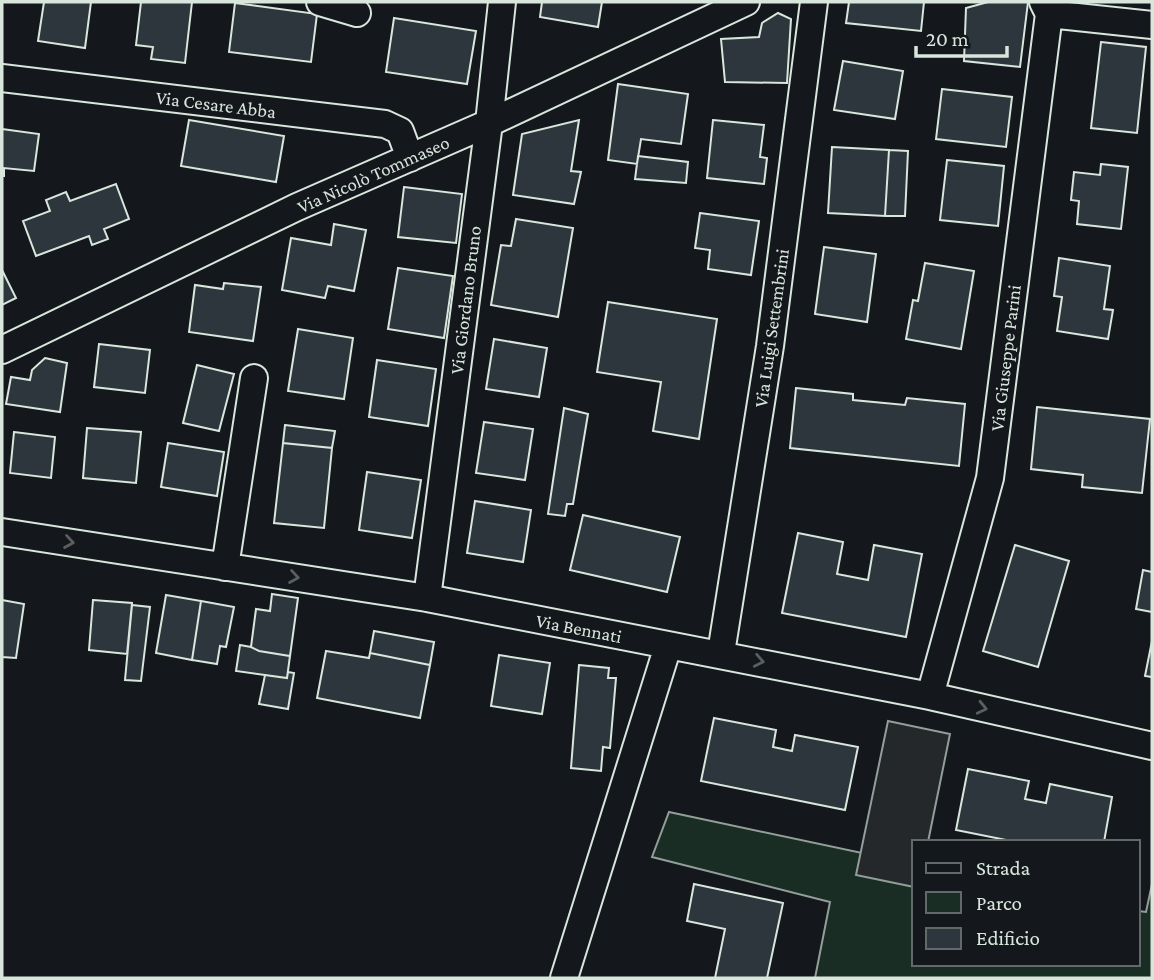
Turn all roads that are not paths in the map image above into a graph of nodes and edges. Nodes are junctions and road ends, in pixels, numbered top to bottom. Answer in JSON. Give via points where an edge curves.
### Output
{"nodes":[{"id":1,"x":320,"y":2,"type":"edge"},
{"id":2,"x":502,"y":2,"type":"edge"},
{"id":3,"x":746,"y":2,"type":"edge"},
{"id":4,"x":814,"y":2,"type":"edge"},
{"id":5,"x":1046,"y":8,"type":"edge"},
{"id":6,"x":357,"y":13,"type":"dead end"},
{"id":7,"x":1152,"y":25,"type":"edge"},
{"id":8,"x":2,"y":78,"type":"edge"},
{"id":9,"x":489,"y":123,"type":"junction"},
{"id":10,"x":410,"y":158,"type":"junction"},
{"id":11,"x":2,"y":350,"type":"edge"},
{"id":12,"x":254,"y":378,"type":"dead end"},
{"id":13,"x":2,"y":532,"type":"edge"},
{"id":14,"x":225,"y":567,"type":"junction"},
{"id":15,"x":427,"y":598,"type":"junction"},
{"id":16,"x":668,"y":646,"type":"junction"},
{"id":17,"x":721,"y":653,"type":"junction"},
{"id":18,"x":930,"y":696,"type":"junction"},
{"id":19,"x":1152,"y":746,"type":"edge"},
{"id":20,"x":564,"y":978,"type":"edge"}],
"edges":[{"from":1,"to":6,"type":"street"},
{"from":2,"to":9,"type":"street","name":"Via Giordano Bruno"},
{"from":3,"to":9,"type":"street","name":"Via Nicolò Tommaseo"},
{"from":4,"to":17,"type":"street","name":"Via Luigi Settembrini","via":[[770,346]]},
{"from":5,"to":7,"type":"street","name":"Via Giuseppe Parini"},
{"from":5,"to":18,"type":"street","name":"Via Giuseppe Parini","via":[[990,478]]},
{"from":8,"to":10,"type":"street","name":"Via Cesare Abba","via":[[385,124],[400,131]]},
{"from":9,"to":10,"type":"street","name":"Via Nicolò Tommaseo"},
{"from":9,"to":15,"type":"street","name":"Via Giordano Bruno"},
{"from":10,"to":11,"type":"street","name":"Via Nicolò Tommaseo","via":[[297,207]]},
{"from":12,"to":14,"type":"street"},
{"from":13,"to":14,"type":"street","name":"Via Bennati","one_way":true},
{"from":14,"to":15,"type":"street","name":"Via Bennati","one_way":true},
{"from":15,"to":16,"type":"street","name":"Via Bennati"},
{"from":16,"to":17,"type":"street","name":"Via Bennati"},
{"from":16,"to":20,"type":"street"},
{"from":17,"to":18,"type":"street","name":"Via Bennati","one_way":true},
{"from":18,"to":19,"type":"street","name":"Via Bennati","one_way":true}]}
